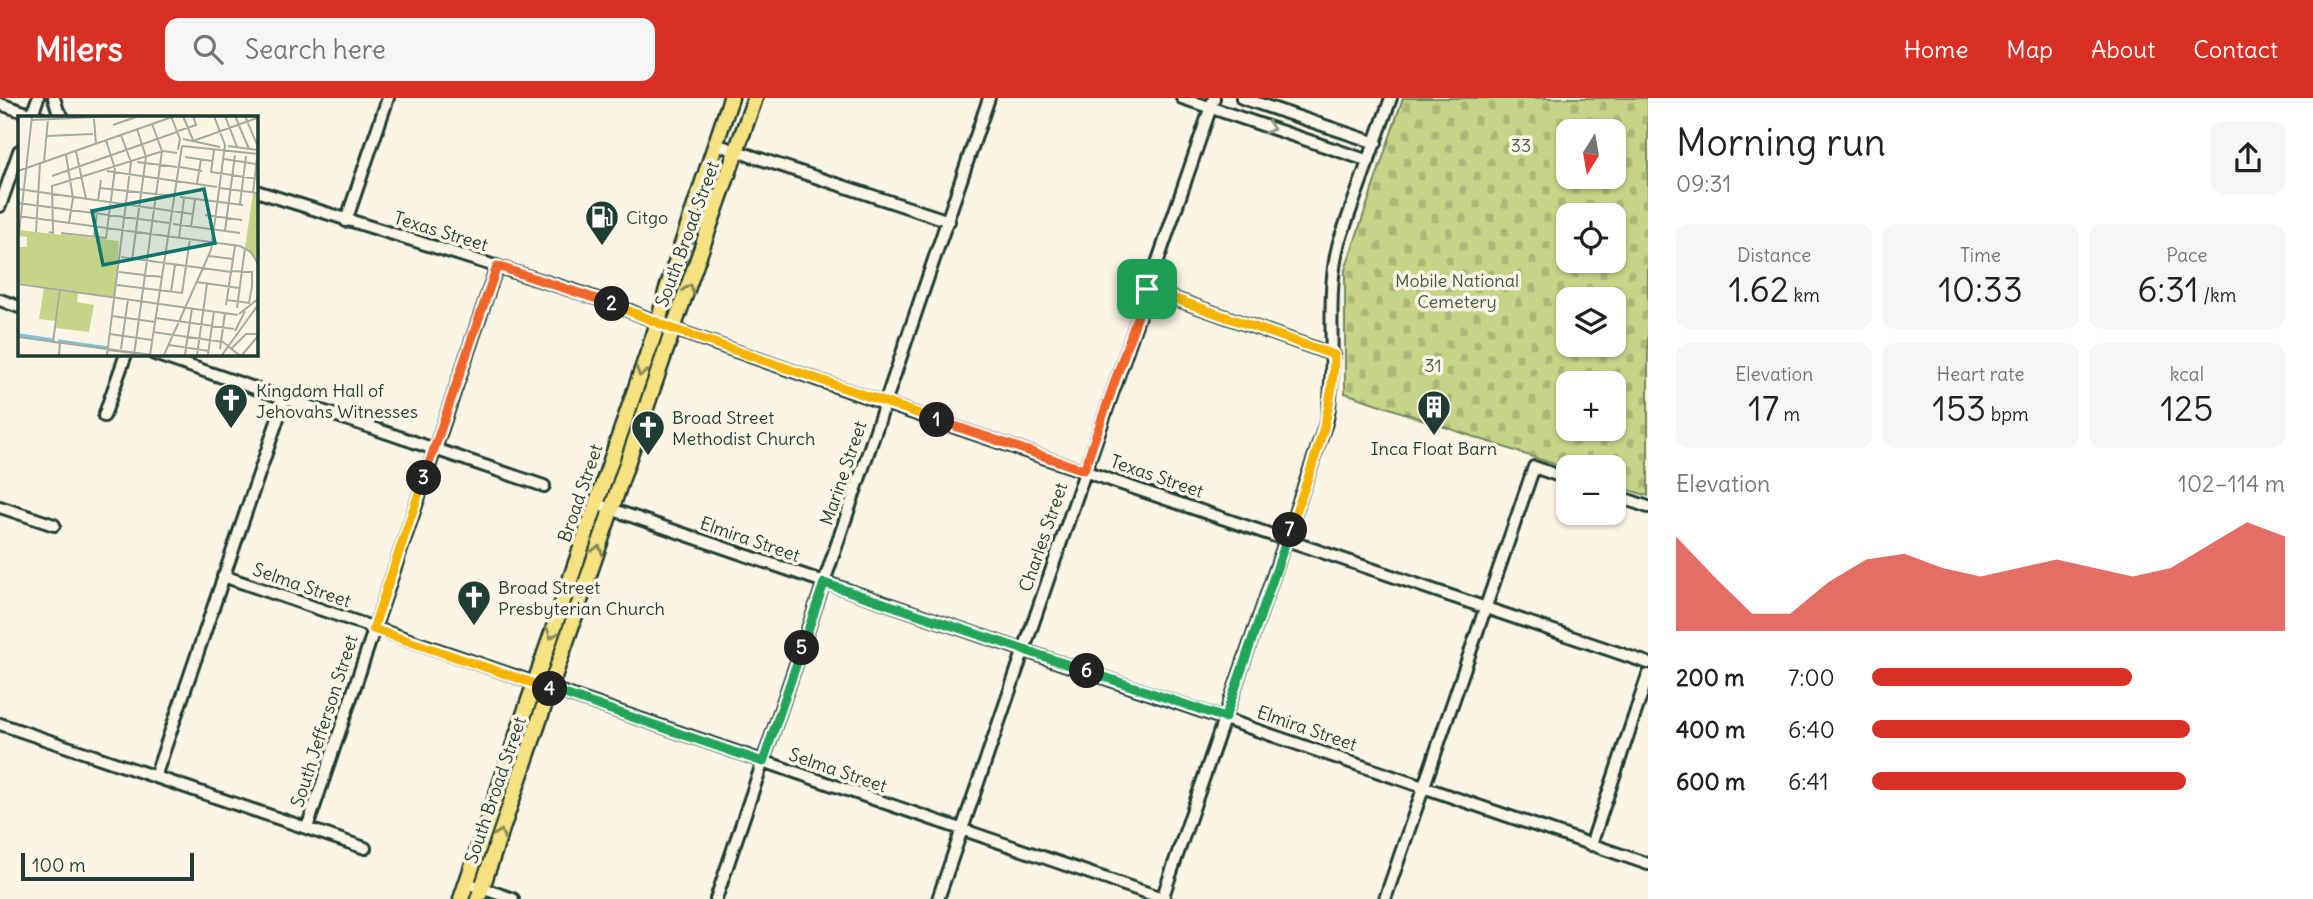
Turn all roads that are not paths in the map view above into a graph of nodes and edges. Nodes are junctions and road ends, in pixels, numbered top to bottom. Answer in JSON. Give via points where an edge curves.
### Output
{"nodes":[{"id":1,"x":38,"y":98,"type":"edge"},
{"id":2,"x":54,"y":98,"type":"edge"},
{"id":3,"x":388,"y":98,"type":"edge"},
{"id":4,"x":731,"y":98,"type":"edge"},
{"id":5,"x":755,"y":98,"type":"edge"},
{"id":6,"x":989,"y":98,"type":"edge"},
{"id":7,"x":1182,"y":98,"type":"edge"},
{"id":8,"x":1242,"y":98,"type":"edge"},
{"id":9,"x":1391,"y":98,"type":"edge"},
{"id":10,"x":1212,"y":103,"type":"edge"},
{"id":11,"x":0,"y":104,"type":"edge"},
{"id":12,"x":34,"y":116,"type":"edge"},
{"id":13,"x":62,"y":116,"type":"edge"},
{"id":14,"x":1376,"y":143,"type":"junction"},
{"id":15,"x":715,"y":144,"type":"junction"},
{"id":16,"x":737,"y":151,"type":"junction"},
{"id":17,"x":18,"y":154,"type":"edge"},
{"id":18,"x":1369,"y":161,"type":"junction"},
{"id":19,"x":257,"y":191,"type":"edge"},
{"id":20,"x":0,"y":206,"type":"edge"},
{"id":21,"x":346,"y":221,"type":"junction"},
{"id":22,"x":949,"y":221,"type":"junction"},
{"id":23,"x":497,"y":266,"type":"junction"},
{"id":24,"x":1147,"y":289,"type":"junction"},
{"id":25,"x":0,"y":300,"type":"edge"},
{"id":26,"x":18,"y":307,"type":"edge"},
{"id":27,"x":658,"y":323,"type":"junction"},
{"id":28,"x":673,"y":329,"type":"junction"},
{"id":29,"x":125,"y":355,"type":"edge"},
{"id":30,"x":157,"y":355,"type":"edge"},
{"id":31,"x":1334,"y":355,"type":"junction"},
{"id":32,"x":285,"y":398,"type":"junction"},
{"id":33,"x":886,"y":403,"type":"junction"},
{"id":34,"x":104,"y":416,"type":"dead end"},
{"id":35,"x":434,"y":449,"type":"junction"},
{"id":36,"x":1084,"y":470,"type":"junction"},
{"id":37,"x":1556,"y":475,"type":"edge"},
{"id":38,"x":544,"y":486,"type":"dead end"},
{"id":39,"x":1626,"y":499,"type":"edge"},
{"id":40,"x":596,"y":504,"type":"junction"},
{"id":41,"x":0,"y":507,"type":"edge"},
{"id":42,"x":1648,"y":507,"type":"edge"},
{"id":43,"x":612,"y":509,"type":"junction"},
{"id":44,"x":54,"y":526,"type":"dead end"},
{"id":45,"x":1287,"y":538,"type":"junction"},
{"id":46,"x":223,"y":576,"type":"junction"},
{"id":47,"x":824,"y":583,"type":"junction"},
{"id":48,"x":1485,"y":607,"type":"junction"},
{"id":49,"x":373,"y":629,"type":"junction"},
{"id":50,"x":1023,"y":650,"type":"junction"},
{"id":51,"x":1648,"y":663,"type":"edge"},
{"id":52,"x":1648,"y":675,"type":"edge"},
{"id":53,"x":535,"y":684,"type":"junction"},
{"id":54,"x":549,"y":689,"type":"junction"},
{"id":55,"x":1225,"y":718,"type":"junction"},
{"id":56,"x":0,"y":724,"type":"edge"},
{"id":57,"x":763,"y":762,"type":"junction"},
{"id":58,"x":155,"y":777,"type":"junction"},
{"id":59,"x":1423,"y":787,"type":"junction"},
{"id":60,"x":307,"y":828,"type":"junction"},
{"id":61,"x":961,"y":830,"type":"junction"},
{"id":62,"x":1591,"y":845,"type":"junction"},
{"id":63,"x":365,"y":848,"type":"dead end"},
{"id":64,"x":1648,"y":864,"type":"edge"},
{"id":65,"x":467,"y":883,"type":"junction"},
{"id":66,"x":479,"y":894,"type":"edge"},
{"id":67,"x":461,"y":899,"type":"edge"},
{"id":68,"x":513,"y":899,"type":"edge"},
{"id":69,"x":716,"y":899,"type":"edge"},
{"id":70,"x":938,"y":899,"type":"edge"},
{"id":71,"x":1163,"y":899,"type":"edge"},
{"id":72,"x":1385,"y":899,"type":"edge"}],
"edges":[{"from":1,"to":12,"type":"street"},
{"from":2,"to":13,"type":"street"},
{"from":3,"to":21,"type":"street"},
{"from":4,"to":15,"type":"main road","name":"Broad Street"},
{"from":5,"to":16,"type":"main road","name":"South Broad Street"},
{"from":6,"to":22,"type":"street","name":"Marine Street"},
{"from":7,"to":10,"type":"street"},
{"from":8,"to":14,"type":"street"},
{"from":9,"to":14,"type":"street"},
{"from":10,"to":18,"type":"street","one_way":true},
{"from":10,"to":24,"type":"street","name":"Charles Street"},
{"from":11,"to":12,"type":"street"},
{"from":14,"to":18,"type":"street"},
{"from":15,"to":16,"type":"street"},
{"from":15,"to":27,"type":"main road","name":"Broad Street"},
{"from":16,"to":22,"type":"street"},
{"from":28,"to":16,"type":"main road","name":"South Broad Street","one_way":true},
{"from":17,"to":20,"type":"street"},
{"from":18,"to":31,"type":"street","via":[[1333,266]]},
{"from":19,"to":21,"type":"street","name":"Texas Street"},
{"from":21,"to":23,"type":"street","name":"Texas Street"},
{"from":22,"to":33,"type":"street","name":"Marine Street"},
{"from":23,"to":27,"type":"street","name":"Texas Street","via":[[621,306]]},
{"from":23,"to":35,"type":"street","name":"South Jefferson Street"},
{"from":24,"to":31,"type":"street"},
{"from":24,"to":36,"type":"street","name":"Charles Street"},
{"from":25,"to":26,"type":"street"},
{"from":27,"to":28,"type":"street","name":"Texas Street"},
{"from":27,"to":40,"type":"main road","name":"Broad Street","one_way":true},
{"from":28,"to":33,"type":"street","name":"Texas Street"},
{"from":28,"to":43,"type":"main road","name":"South Broad Street"},
{"from":29,"to":34,"type":"street"},
{"from":30,"to":32,"type":"street"},
{"from":31,"to":45,"type":"street","via":[[1327,420]]},
{"from":32,"to":35,"type":"street"},
{"from":32,"to":46,"type":"street"},
{"from":33,"to":36,"type":"street","name":"Texas Street"},
{"from":33,"to":47,"type":"street","name":"Marine Street"},
{"from":35,"to":38,"type":"street"},
{"from":35,"to":49,"type":"street","name":"South Jefferson Street"},
{"from":36,"to":45,"type":"street","name":"Texas Street"},
{"from":36,"to":50,"type":"street","name":"Charles Street"},
{"from":37,"to":48,"type":"street","via":[[1534,467]]},
{"from":39,"to":42,"type":"street"},
{"from":40,"to":43,"type":"street","name":"Elmira Street"},
{"from":40,"to":53,"type":"main road","name":"Broad Street","one_way":true},
{"from":41,"to":44,"type":"street"},
{"from":43,"to":47,"type":"street","name":"Elmira Street"},
{"from":54,"to":43,"type":"main road","name":"South Broad Street","one_way":true},
{"from":45,"to":48,"type":"street","name":"Texas Street"},
{"from":45,"to":55,"type":"street"},
{"from":46,"to":49,"type":"street","name":"Selma Street"},
{"from":46,"to":58,"type":"street"},
{"from":47,"to":50,"type":"street","name":"Elmira Street"},
{"from":47,"to":57,"type":"street","name":"Marine Street"},
{"from":48,"to":51,"type":"street","name":"Texas Street"},
{"from":48,"to":59,"type":"street"},
{"from":49,"to":53,"type":"street","name":"Selma Street"},
{"from":49,"to":60,"type":"street","name":"South Jefferson Street"},
{"from":50,"to":55,"type":"street","name":"Elmira Street"},
{"from":50,"to":61,"type":"street","name":"Charles Street"},
{"from":52,"to":62,"type":"street"},
{"from":53,"to":54,"type":"street","name":"Selma Street"},
{"from":53,"to":65,"type":"main road","name":"Broad Street"},
{"from":54,"to":57,"type":"street","name":"Selma Street"},
{"from":66,"to":54,"type":"main road","name":"South Broad Street","one_way":true},
{"from":55,"to":59,"type":"street","name":"Elmira Street"},
{"from":55,"to":71,"type":"street"},
{"from":56,"to":58,"type":"street"},
{"from":57,"to":61,"type":"street","name":"Selma Street"},
{"from":57,"to":69,"type":"street","name":"Marine Street"},
{"from":58,"to":60,"type":"street"},
{"from":59,"to":62,"type":"street","name":"Elmira Street"},
{"from":59,"to":72,"type":"street"},
{"from":60,"to":63,"type":"street"},
{"from":61,"to":70,"type":"street","name":"Charles Street"},
{"from":61,"to":71,"type":"street","name":"Selma Street"},
{"from":62,"to":64,"type":"street","name":"Elmira Street"},
{"from":65,"to":66,"type":"street"},
{"from":65,"to":67,"type":"main road","name":"Broad Street"},
{"from":66,"to":68,"type":"street"}]}
